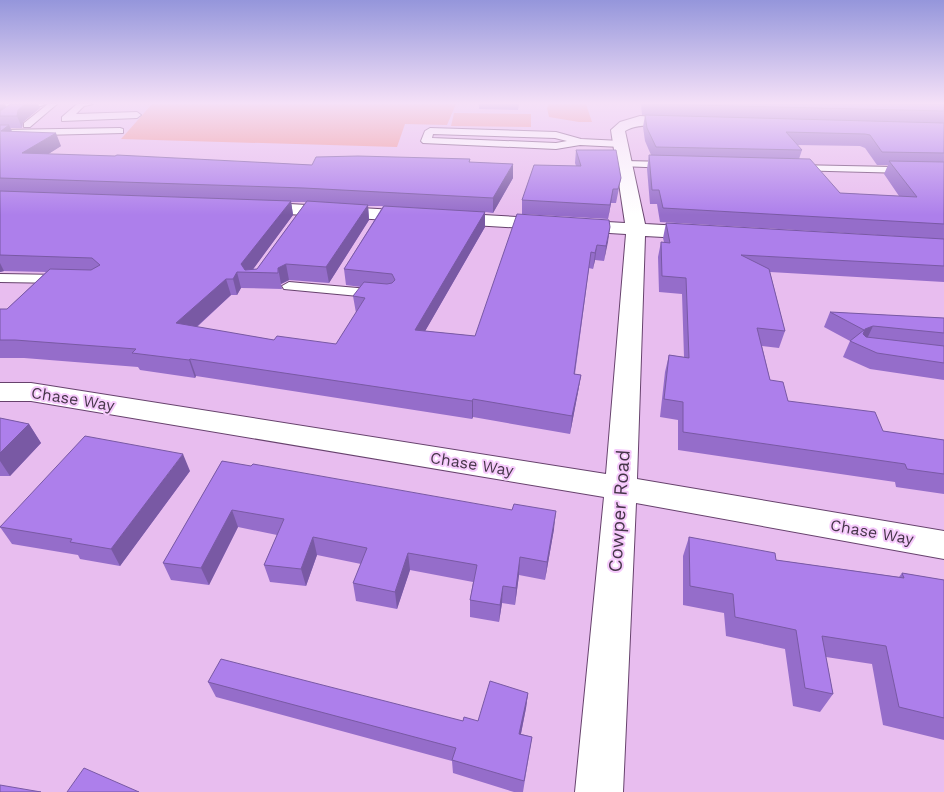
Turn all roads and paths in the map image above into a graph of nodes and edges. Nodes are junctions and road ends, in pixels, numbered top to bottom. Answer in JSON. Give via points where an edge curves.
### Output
{"nodes":[{"id":1,"x":426,"y":141,"type":"edge"},
{"id":2,"x":576,"y":141,"type":"edge"},
{"id":3,"x":620,"y":141,"type":"edge"},
{"id":4,"x":580,"y":142,"type":"junction"},
{"id":5,"x":620,"y":144,"type":"junction"},
{"id":6,"x":624,"y":164,"type":"junction"},
{"id":7,"x":682,"y":165,"type":"edge"},
{"id":8,"x":789,"y":168,"type":"edge"},
{"id":9,"x":944,"y":172,"type":"edge"},
{"id":10,"x":237,"y":206,"type":"edge"},
{"id":11,"x":306,"y":209,"type":"junction"},
{"id":12,"x":381,"y":214,"type":"junction"},
{"id":13,"x":294,"y":225,"type":"edge"},
{"id":14,"x":636,"y":229,"type":"junction"},
{"id":15,"x":371,"y":231,"type":"edge"},
{"id":16,"x":715,"y":233,"type":"edge"},
{"id":17,"x":345,"y":273,"type":"edge"},
{"id":18,"x":0,"y":278,"type":"edge"},
{"id":19,"x":78,"y":280,"type":"edge"},
{"id":20,"x":289,"y":286,"type":"dead end"},
{"id":21,"x":334,"y":290,"type":"junction"},
{"id":22,"x":388,"y":295,"type":"edge"},
{"id":23,"x":0,"y":392,"type":"edge"},
{"id":24,"x":621,"y":488,"type":"junction"},
{"id":25,"x":944,"y":545,"type":"edge"},
{"id":26,"x":599,"y":792,"type":"edge"}],
"edges":[{"from":1,"to":4,"type":"lane","via":[[556,146]]},
{"from":2,"to":4,"type":"lane"},
{"from":3,"to":5,"type":"street"},
{"from":4,"to":5,"type":"lane"},
{"from":5,"to":6,"type":"street","name":"Cowper Road"},
{"from":6,"to":7,"type":"lane"},
{"from":6,"to":14,"type":"street","name":"Cowper Road"},
{"from":8,"to":9,"type":"lane"},
{"from":10,"to":11,"type":"street"},
{"from":11,"to":12,"type":"street"},
{"from":11,"to":13,"type":"lane"},
{"from":12,"to":14,"type":"street"},
{"from":12,"to":15,"type":"lane"},
{"from":14,"to":16,"type":"street"},
{"from":14,"to":24,"type":"street","name":"Cowper Road"},
{"from":17,"to":21,"type":"lane"},
{"from":18,"to":19,"type":"lane"},
{"from":20,"to":21,"type":"lane"},
{"from":21,"to":22,"type":"lane"},
{"from":23,"to":24,"type":"street","name":"Chase Way","via":[[31,392]]},
{"from":24,"to":25,"type":"street","name":"Chase Way"},
{"from":24,"to":26,"type":"street","name":"Cowper Road"}]}
